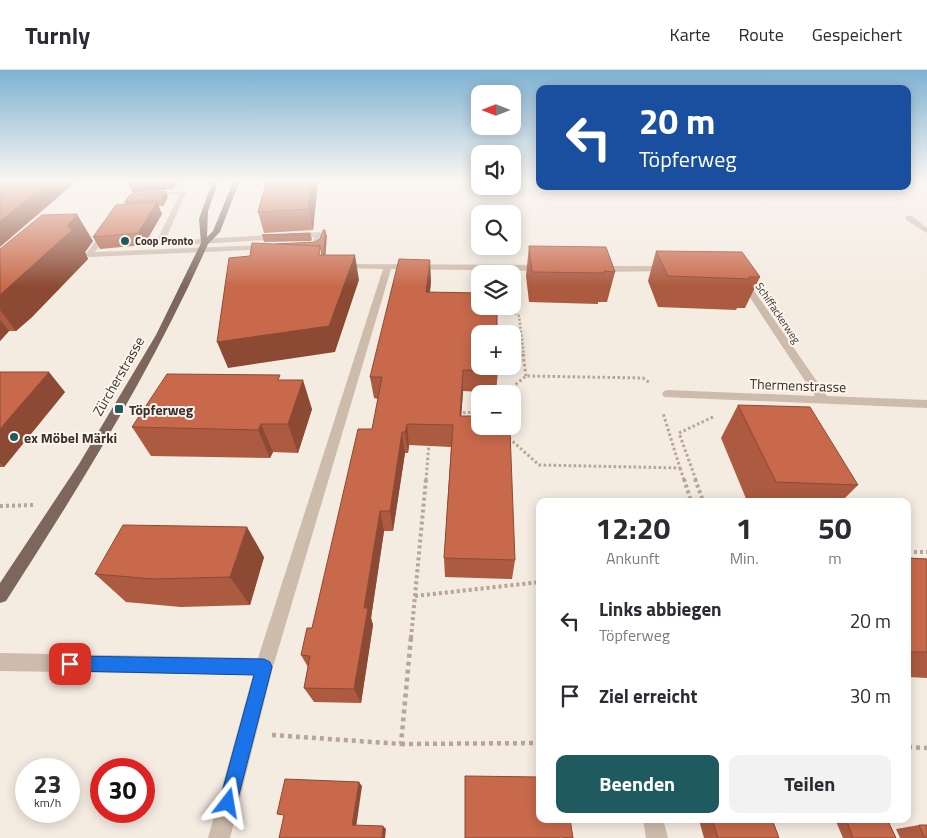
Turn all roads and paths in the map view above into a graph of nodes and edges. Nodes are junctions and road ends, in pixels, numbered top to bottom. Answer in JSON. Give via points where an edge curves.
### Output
{"nodes":[{"id":1,"x":116,"y":216,"type":"edge"},
{"id":2,"x":173,"y":216,"type":"edge"},
{"id":3,"x":205,"y":216,"type":"edge"},
{"id":4,"x":223,"y":216,"type":"edge"},
{"id":5,"x":909,"y":218,"type":"dead end"},
{"id":6,"x":927,"y":231,"type":"edge"},
{"id":7,"x":203,"y":247,"type":"junction"},
{"id":8,"x":329,"y":266,"type":"edge"},
{"id":9,"x":387,"y":268,"type":"junction"},
{"id":10,"x":556,"y":268,"type":"edge"},
{"id":11,"x":586,"y":268,"type":"edge"},
{"id":12,"x":674,"y":269,"type":"edge"},
{"id":13,"x":732,"y":271,"type":"edge"},
{"id":14,"x":518,"y":315,"type":"edge"},
{"id":15,"x":526,"y":376,"type":"junction"},
{"id":16,"x":515,"y":385,"type":"edge"},
{"id":17,"x":668,"y":394,"type":"junction"},
{"id":18,"x":824,"y":401,"type":"junction"},
{"id":19,"x":927,"y":404,"type":"edge"},
{"id":20,"x":471,"y":413,"type":"edge"},
{"id":21,"x":451,"y":414,"type":"edge"},
{"id":22,"x":717,"y":415,"type":"dead end"},
{"id":23,"x":430,"y":433,"type":"edge"},
{"id":24,"x":505,"y":435,"type":"edge"},
{"id":25,"x":680,"y":468,"type":"junction"},
{"id":26,"x":690,"y":498,"type":"edge"},
{"id":27,"x":702,"y":498,"type":"edge"},
{"id":28,"x":911,"y":552,"type":"edge"},
{"id":29,"x":927,"y":552,"type":"edge"},
{"id":30,"x":536,"y":582,"type":"edge"},
{"id":31,"x":0,"y":596,"type":"edge"},
{"id":32,"x":415,"y":596,"type":"junction"},
{"id":33,"x":0,"y":662,"type":"edge"},
{"id":34,"x":264,"y":667,"type":"junction"},
{"id":35,"x":246,"y":734,"type":"junction"},
{"id":36,"x":536,"y":742,"type":"edge"},
{"id":37,"x":402,"y":744,"type":"junction"},
{"id":38,"x":911,"y":747,"type":"edge"},
{"id":39,"x":927,"y":748,"type":"edge"},
{"id":40,"x":654,"y":823,"type":"edge"},
{"id":41,"x":220,"y":838,"type":"edge"},
{"id":42,"x":657,"y":838,"type":"edge"}],
"edges":[{"from":1,"to":7,"type":"street","via":[[89,254]]},
{"from":2,"to":7,"type":"street","via":[[162,238],[168,242]]},
{"from":3,"to":7,"type":"main road","name":"Zürcherstrasse","via":[[201,234]]},
{"from":4,"to":7,"type":"main road","name":"Zürcherstrasse","via":[[216,232]]},
{"from":5,"to":6,"type":"street"},
{"from":7,"to":7,"type":"street","via":[[316,245],[318,234]]},
{"from":7,"to":31,"type":"main road","name":"Zürcherstrasse","via":[[158,339],[118,409]]},
{"from":8,"to":9,"type":"street"},
{"from":9,"to":10,"type":"street"},
{"from":9,"to":34,"type":"street"},
{"from":11,"to":12,"type":"street"},
{"from":13,"to":18,"type":"street","name":"Schiffackerweg","via":[[740,277]]},
{"from":14,"to":15,"type":"path"},
{"from":15,"to":16,"type":"path"},
{"from":15,"to":17,"type":"path","via":[[643,378]]},
{"from":17,"to":18,"type":"street","name":"Thermenstrasse"},
{"from":17,"to":25,"type":"path","via":[[658,396]]},
{"from":18,"to":19,"type":"street","name":"Thermenstrasse"},
{"from":20,"to":21,"type":"path"},
{"from":22,"to":27,"type":"path","via":[[679,433]]},
{"from":23,"to":32,"type":"path"},
{"from":24,"to":25,"type":"path","via":[[538,465]]},
{"from":25,"to":26,"type":"path"},
{"from":28,"to":29,"type":"path"},
{"from":30,"to":32,"type":"path"},
{"from":32,"to":37,"type":"path"},
{"from":33,"to":34,"type":"street"},
{"from":34,"to":35,"type":"street"},
{"from":35,"to":37,"type":"path"},
{"from":35,"to":41,"type":"street"},
{"from":36,"to":37,"type":"path"},
{"from":38,"to":39,"type":"path"},
{"from":40,"to":42,"type":"street"}]}
